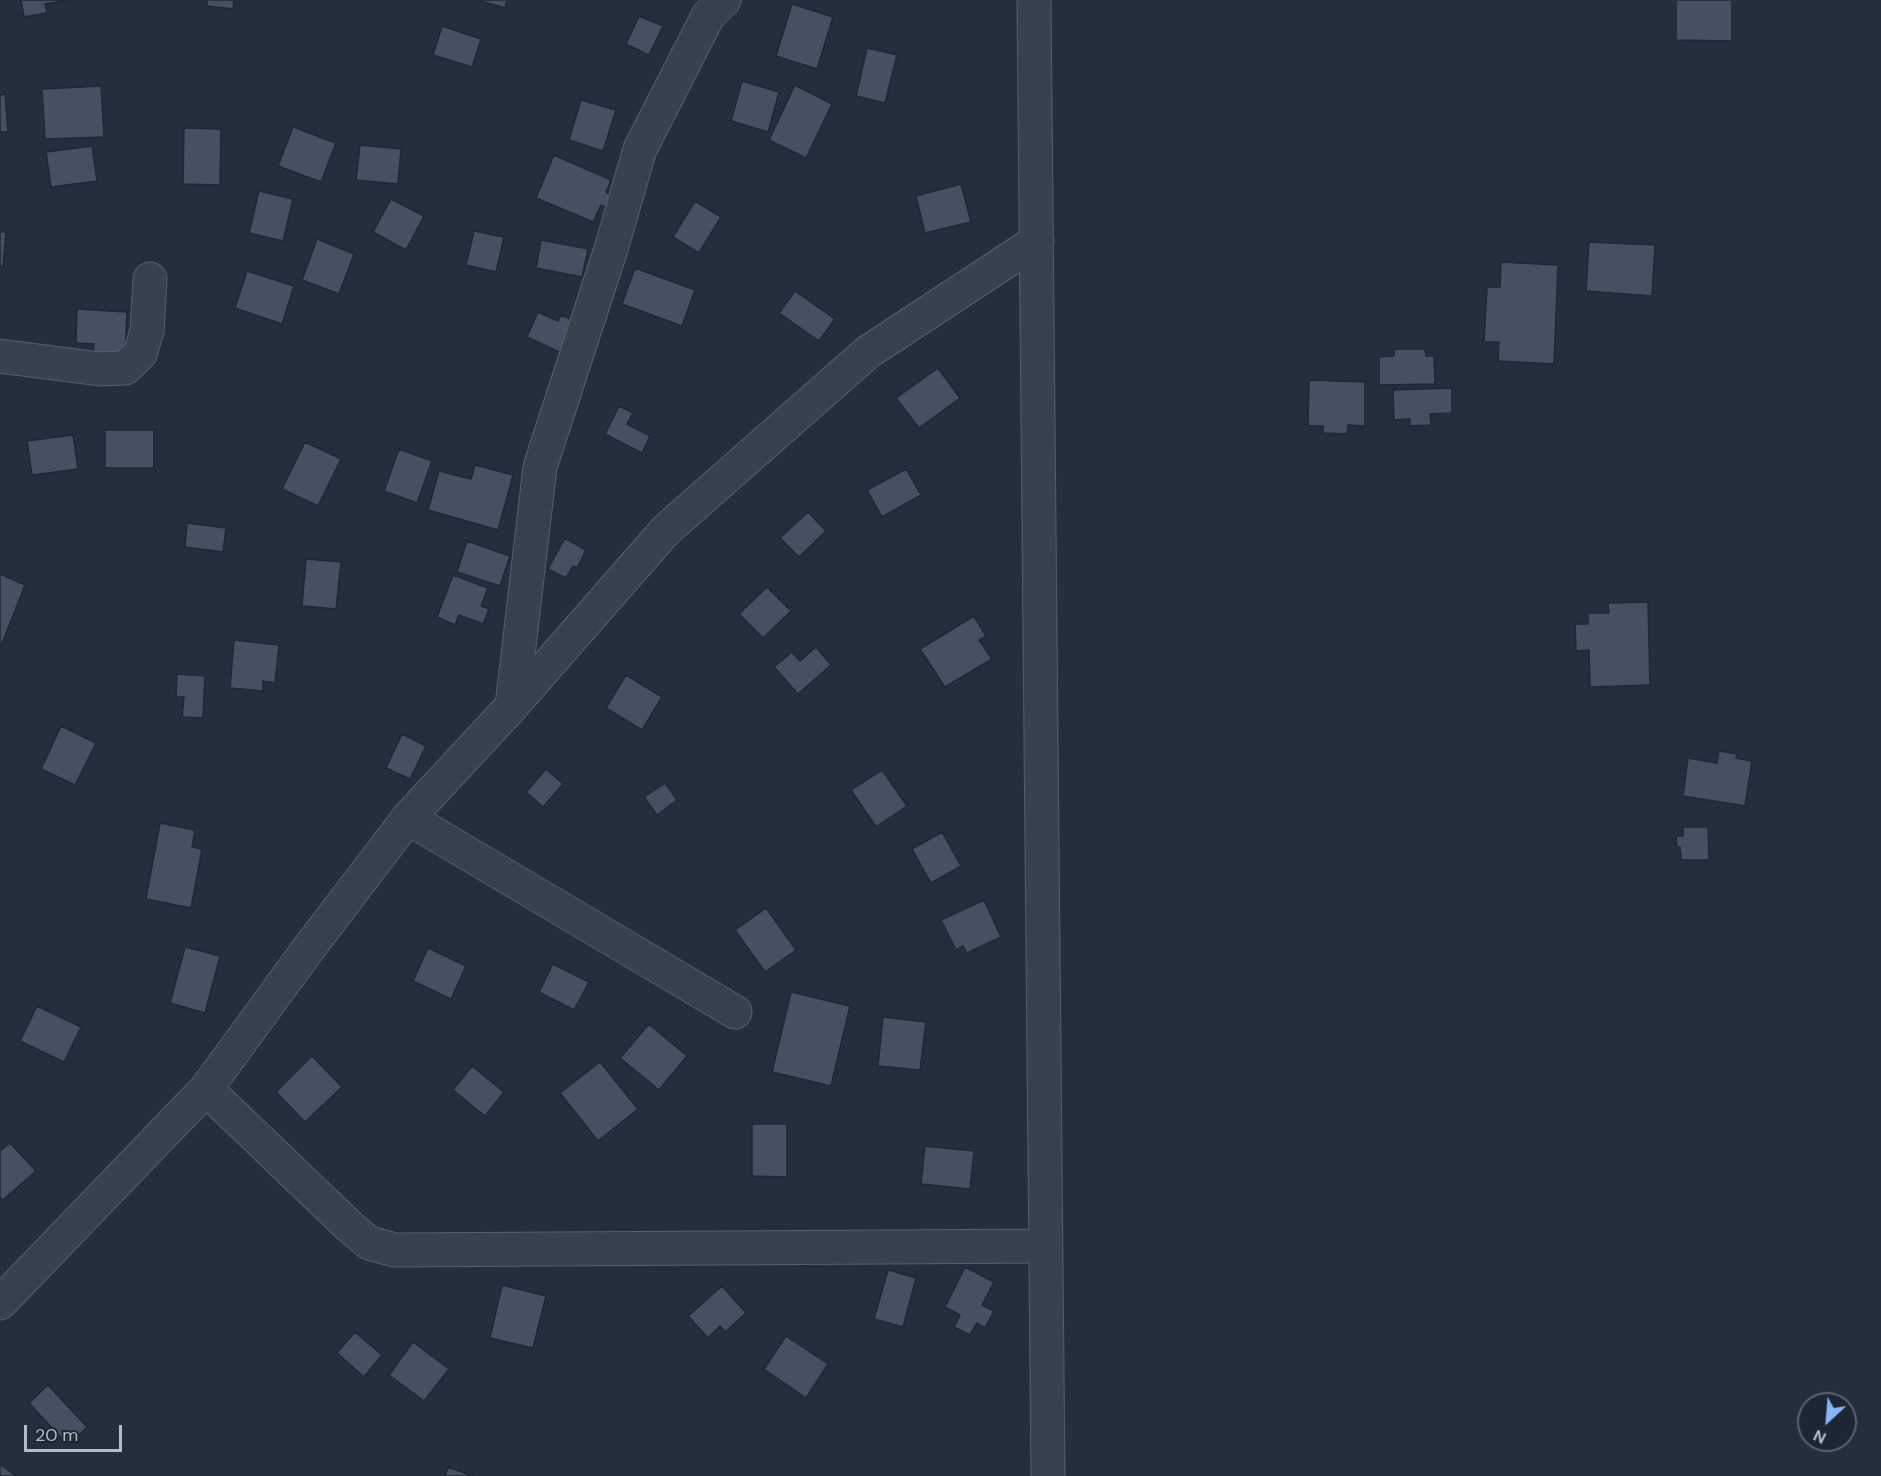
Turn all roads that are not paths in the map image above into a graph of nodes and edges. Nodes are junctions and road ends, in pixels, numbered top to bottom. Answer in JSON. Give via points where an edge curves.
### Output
{"nodes":[{"id":1,"x":1034,"y":0,"type":"edge"},
{"id":2,"x":706,"y":5,"type":"edge"},
{"id":3,"x":1037,"y":241,"type":"junction"},
{"id":4,"x":150,"y":279,"type":"dead end"},
{"id":5,"x":0,"y":356,"type":"edge"},
{"id":6,"x":512,"y":706,"type":"junction"},
{"id":7,"x":408,"y":818,"type":"junction"},
{"id":8,"x":735,"y":1012,"type":"dead end"},
{"id":9,"x":206,"y":1089,"type":"junction"},
{"id":10,"x":1045,"y":1246,"type":"junction"},
{"id":11,"x":0,"y":1303,"type":"edge"},
{"id":12,"x":1048,"y":1476,"type":"edge"}],
"edges":[{"from":1,"to":3,"type":"street"},
{"from":2,"to":6,"type":"street","via":[[640,149],[540,467]]},
{"from":3,"to":6,"type":"street","via":[[868,352],[666,530]]},
{"from":3,"to":10,"type":"street"},
{"from":4,"to":5,"type":"street","via":[[147,331],[140,354],[125,368],[100,369]]},
{"from":6,"to":7,"type":"street"},
{"from":7,"to":8,"type":"street"},
{"from":7,"to":9,"type":"street"},
{"from":9,"to":10,"type":"street","via":[[369,1243],[394,1250]]},
{"from":9,"to":11,"type":"street"},
{"from":10,"to":12,"type":"street"}]}
